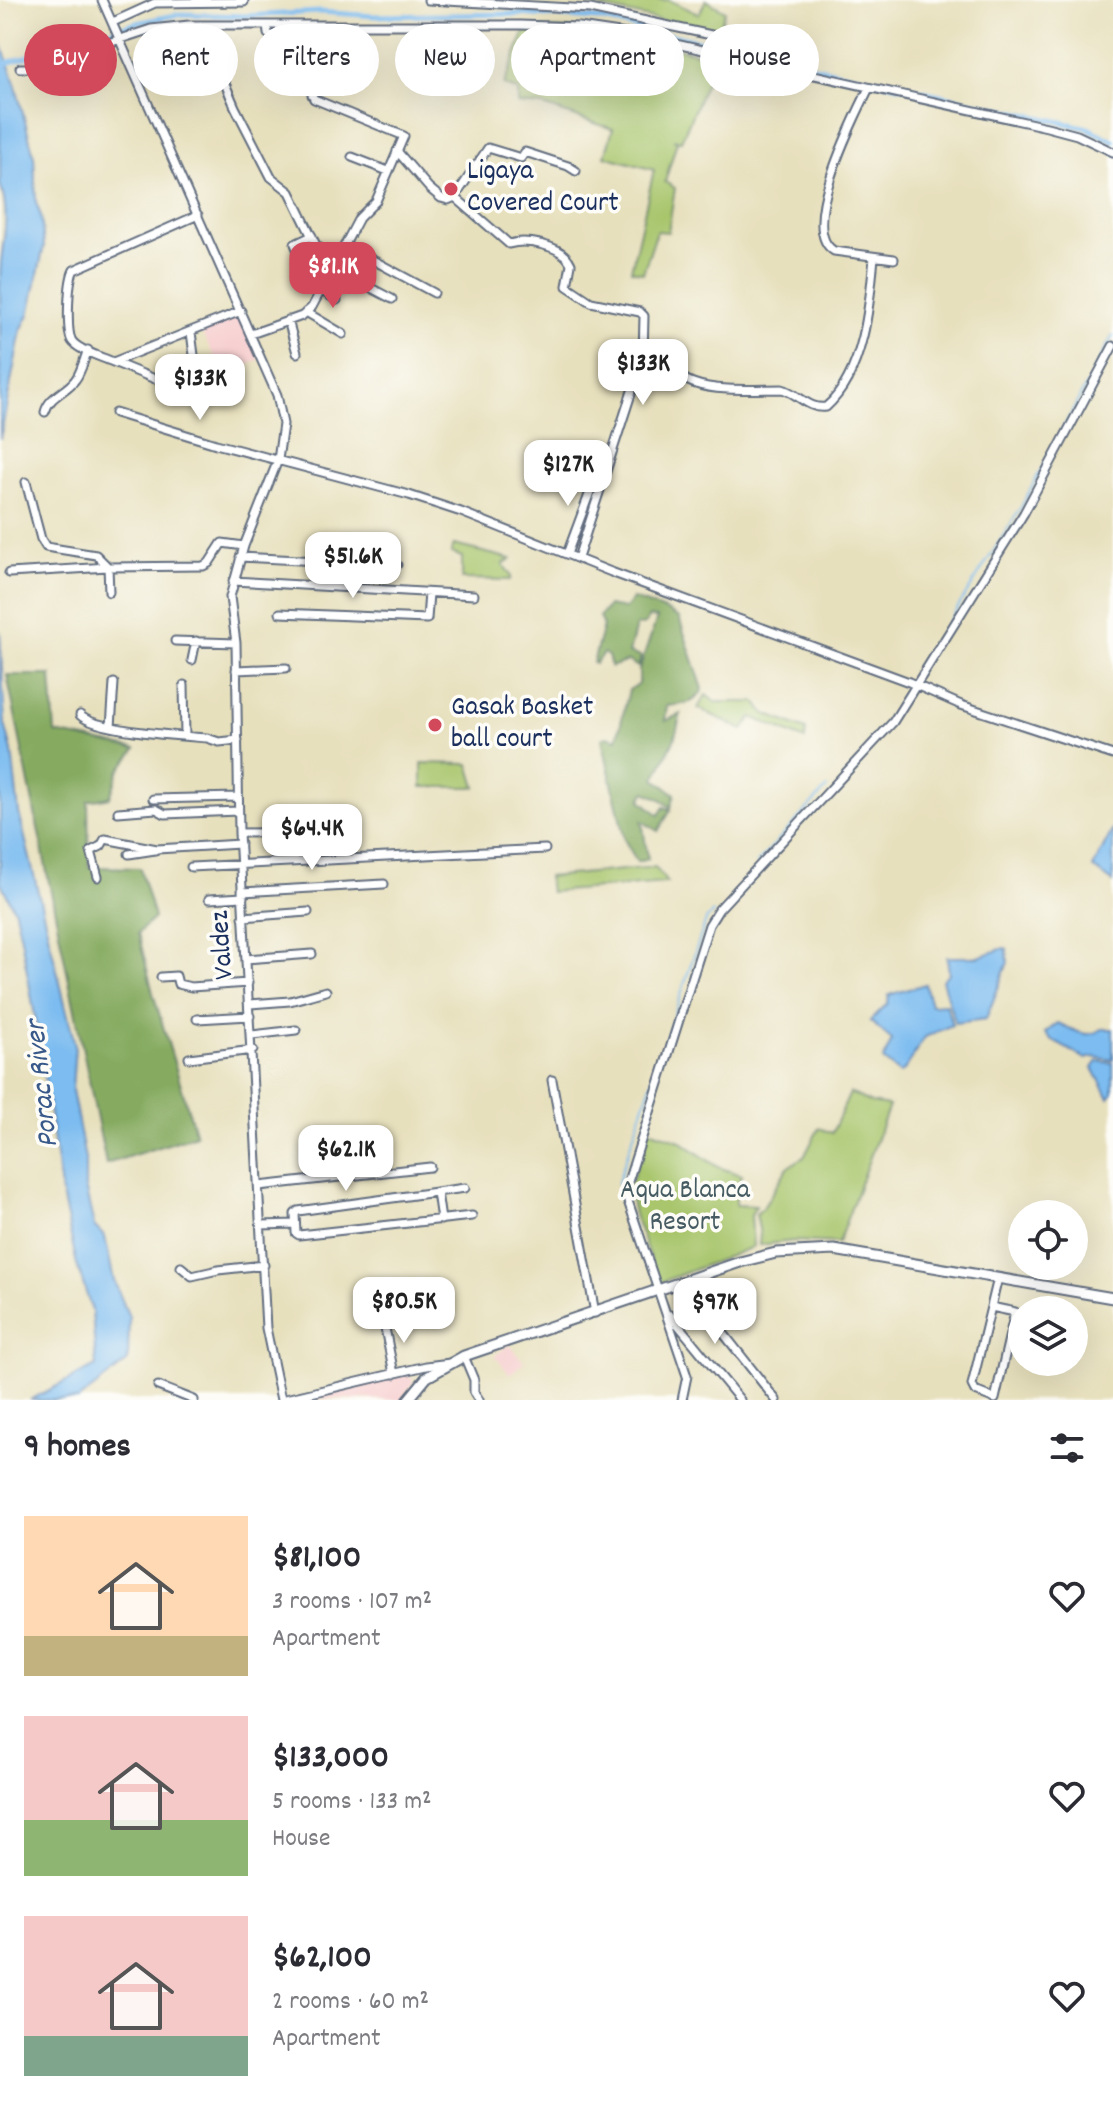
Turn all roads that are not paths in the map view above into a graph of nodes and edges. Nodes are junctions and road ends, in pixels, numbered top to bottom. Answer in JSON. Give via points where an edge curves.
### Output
{"nodes":[{"id":1,"x":428,"y":0,"type":"edge"},
{"id":2,"x":105,"y":1,"type":"edge"},
{"id":3,"x":185,"y":1,"type":"edge"},
{"id":4,"x":244,"y":2,"type":"edge"},
{"id":5,"x":645,"y":21,"type":"junction"},
{"id":6,"x":114,"y":24,"type":"joint"},
{"id":7,"x":644,"y":24,"type":"edge"},
{"id":8,"x":379,"y":25,"type":"edge"},
{"id":9,"x":511,"y":25,"type":"edge"},
{"id":10,"x":117,"y":32,"type":"edge"},
{"id":11,"x":700,"y":33,"type":"edge"},
{"id":12,"x":133,"y":34,"type":"edge"},
{"id":13,"x":119,"y":37,"type":"junction"},
{"id":14,"x":684,"y":44,"type":"edge"},
{"id":15,"x":20,"y":68,"type":"dead end"},
{"id":16,"x":869,"y":88,"type":"junction"},
{"id":17,"x":230,"y":96,"type":"edge"},
{"id":18,"x":312,"y":96,"type":"edge"},
{"id":19,"x":397,"y":151,"type":"junction"},
{"id":20,"x":1113,"y":152,"type":"edge"},
{"id":21,"x":352,"y":157,"type":"dead end"},
{"id":22,"x":388,"y":171,"type":"junction"},
{"id":23,"x":576,"y":171,"type":"dead end"},
{"id":24,"x":455,"y":197,"type":"junction"},
{"id":25,"x":198,"y":215,"type":"junction"},
{"id":26,"x":312,"y":236,"type":"junction"},
{"id":27,"x":345,"y":245,"type":"junction"},
{"id":28,"x":874,"y":257,"type":"junction"},
{"id":29,"x":894,"y":259,"type":"dead end"},
{"id":30,"x":334,"y":265,"type":"junction"},
{"id":31,"x":326,"y":281,"type":"junction"},
{"id":32,"x":322,"y":291,"type":"junction"},
{"id":33,"x":434,"y":293,"type":"dead end"},
{"id":34,"x":392,"y":299,"type":"dead end"},
{"id":35,"x":337,"y":300,"type":"dead end"},
{"id":36,"x":241,"y":311,"type":"junction"},
{"id":37,"x":306,"y":312,"type":"junction"},
{"id":38,"x":288,"y":320,"type":"junction"},
{"id":39,"x":191,"y":332,"type":"junction"},
{"id":40,"x":251,"y":334,"type":"junction"},
{"id":41,"x":343,"y":334,"type":"dead end"},
{"id":42,"x":1113,"y":346,"type":"edge"},
{"id":43,"x":88,"y":350,"type":"junction"},
{"id":44,"x":297,"y":353,"type":"dead end"},
{"id":45,"x":643,"y":357,"type":"junction"},
{"id":46,"x":113,"y":362,"type":"junction"},
{"id":47,"x":45,"y":412,"type":"dead end"},
{"id":48,"x":115,"y":413,"type":"dead end"},
{"id":49,"x":278,"y":460,"type":"junction"},
{"id":50,"x":597,"y":473,"type":"dead end"},
{"id":51,"x":26,"y":482,"type":"dead end"},
{"id":52,"x":244,"y":546,"type":"junction"},
{"id":53,"x":567,"y":554,"type":"junction"},
{"id":54,"x":240,"y":557,"type":"junction"},
{"id":55,"x":578,"y":558,"type":"junction"},
{"id":56,"x":397,"y":565,"type":"dead end"},
{"id":57,"x":108,"y":567,"type":"junction"},
{"id":58,"x":9,"y":573,"type":"dead end"},
{"id":59,"x":233,"y":581,"type":"junction"},
{"id":60,"x":109,"y":592,"type":"dead end"},
{"id":61,"x":429,"y":593,"type":"junction"},
{"id":62,"x":474,"y":595,"type":"dead end"},
{"id":63,"x":280,"y":613,"type":"dead end"},
{"id":64,"x":175,"y":641,"type":"dead end"},
{"id":65,"x":196,"y":641,"type":"junction"},
{"id":66,"x":236,"y":643,"type":"junction"},
{"id":67,"x":192,"y":660,"type":"dead end"},
{"id":68,"x":286,"y":668,"type":"dead end"},
{"id":69,"x":236,"y":670,"type":"junction"},
{"id":70,"x":114,"y":683,"type":"dead end"},
{"id":71,"x":913,"y":684,"type":"junction"},
{"id":72,"x":184,"y":685,"type":"dead end"},
{"id":73,"x":80,"y":715,"type":"dead end"},
{"id":74,"x":111,"y":727,"type":"junction"},
{"id":75,"x":185,"y":736,"type":"junction"},
{"id":76,"x":238,"y":740,"type":"junction"},
{"id":77,"x":1113,"y":755,"type":"edge"},
{"id":78,"x":237,"y":797,"type":"junction"},
{"id":79,"x":153,"y":799,"type":"dead end"},
{"id":80,"x":238,"y":811,"type":"junction"},
{"id":81,"x":118,"y":812,"type":"dead end"},
{"id":82,"x":334,"y":832,"type":"dead end"},
{"id":83,"x":239,"y":833,"type":"junction"},
{"id":84,"x":240,"y":844,"type":"junction"},
{"id":85,"x":157,"y":849,"type":"junction"},
{"id":86,"x":545,"y":849,"type":"dead end"},
{"id":87,"x":129,"y":854,"type":"dead end"},
{"id":88,"x":241,"y":866,"type":"junction"},
{"id":89,"x":191,"y":867,"type":"dead end"},
{"id":90,"x":98,"y":877,"type":"dead end"},
{"id":91,"x":384,"y":884,"type":"dead end"},
{"id":92,"x":242,"y":895,"type":"junction"},
{"id":93,"x":209,"y":899,"type":"dead end"},
{"id":94,"x":308,"y":912,"type":"dead end"},
{"id":95,"x":243,"y":917,"type":"junction"},
{"id":96,"x":312,"y":954,"type":"dead end"},
{"id":97,"x":246,"y":959,"type":"junction"},
{"id":98,"x":161,"y":977,"type":"dead end"},
{"id":99,"x":248,"y":983,"type":"junction"},
{"id":100,"x":326,"y":991,"type":"dead end"},
{"id":101,"x":250,"y":1004,"type":"junction"},
{"id":102,"x":250,"y":1016,"type":"junction"},
{"id":103,"x":197,"y":1019,"type":"dead end"},
{"id":104,"x":296,"y":1030,"type":"dead end"},
{"id":105,"x":252,"y":1035,"type":"junction"},
{"id":106,"x":253,"y":1050,"type":"junction"},
{"id":107,"x":189,"y":1058,"type":"dead end"},
{"id":108,"x":552,"y":1080,"type":"dead end"},
{"id":109,"x":430,"y":1167,"type":"dead end"},
{"id":110,"x":259,"y":1186,"type":"junction"},
{"id":111,"x":465,"y":1188,"type":"dead end"},
{"id":112,"x":437,"y":1192,"type":"junction"},
{"id":113,"x":472,"y":1216,"type":"dead end"},
{"id":114,"x":441,"y":1220,"type":"junction"},
{"id":115,"x":295,"y":1224,"type":"junction"},
{"id":116,"x":261,"y":1225,"type":"junction"},
{"id":117,"x":264,"y":1265,"type":"junction"},
{"id":118,"x":181,"y":1267,"type":"dead end"},
{"id":119,"x":998,"y":1278,"type":"junction"},
{"id":120,"x":683,"y":1282,"type":"junction"},
{"id":121,"x":660,"y":1290,"type":"junction"},
{"id":122,"x":1113,"y":1298,"type":"edge"},
{"id":123,"x":991,"y":1307,"type":"junction"},
{"id":124,"x":667,"y":1312,"type":"junction"},
{"id":125,"x":595,"y":1313,"type":"junction"},
{"id":126,"x":384,"y":1323,"type":"dead end"},
{"id":127,"x":464,"y":1356,"type":"junction"},
{"id":128,"x":450,"y":1363,"type":"junction"},
{"id":129,"x":407,"y":1371,"type":"junction"},
{"id":130,"x":394,"y":1374,"type":"junction"},
{"id":131,"x":158,"y":1386,"type":"dead end"},
{"id":132,"x":418,"y":1387,"type":"junction"},
{"id":133,"x":194,"y":1400,"type":"edge"},
{"id":134,"x":281,"y":1400,"type":"edge"},
{"id":135,"x":408,"y":1400,"type":"edge"},
{"id":136,"x":479,"y":1400,"type":"edge"},
{"id":137,"x":682,"y":1400,"type":"edge"},
{"id":138,"x":740,"y":1400,"type":"edge"},
{"id":139,"x":776,"y":1400,"type":"edge"}],
"edges":[{"from":1,"to":5,"type":"street","via":[[576,8]]},
{"from":2,"to":6,"type":"street","name":"Valdez"},
{"from":3,"to":4,"type":"street"},
{"from":3,"to":6,"type":"street","via":[[147,5]]},
{"from":5,"to":7,"type":"street"},
{"from":5,"to":11,"type":"street"},
{"from":8,"to":9,"type":"street"},
{"from":10,"to":13,"type":"street","name":"Valdez"},
{"from":12,"to":13,"type":"street"},
{"from":13,"to":15,"type":"street"},
{"from":13,"to":25,"type":"street","name":"Valdez"},
{"from":14,"to":16,"type":"street"},
{"from":16,"to":20,"type":"street","via":[[1047,127]]},
{"from":16,"to":28,"type":"street","via":[[828,182],[822,226],[829,249]]},
{"from":17,"to":26,"type":"street","via":[[271,177],[290,192]]},
{"from":18,"to":19,"type":"street","via":[[404,136]]},
{"from":19,"to":22,"type":"street"},
{"from":19,"to":24,"type":"street","via":[[438,196]]},
{"from":21,"to":22,"type":"street"},
{"from":22,"to":27,"type":"street","via":[[376,201],[359,218]]},
{"from":23,"to":24,"type":"street","via":[[525,152],[521,158],[489,147]]},
{"from":24,"to":45,"type":"street","via":[[509,244],[533,243],[564,254],[571,264],[567,286],[585,298],[642,314]]},
{"from":25,"to":36,"type":"street","name":"Valdez"},
{"from":25,"to":43,"type":"street","via":[[74,270],[70,338]]},
{"from":26,"to":30,"type":"street"},
{"from":26,"to":31,"type":"street","via":[[295,244],[308,275]]},
{"from":27,"to":30,"type":"street"},
{"from":27,"to":33,"type":"street"},
{"from":28,"to":29,"type":"street"},
{"from":28,"to":45,"type":"street","via":[[862,340],[844,385],[826,407],[782,389],[699,385],[661,361]]},
{"from":30,"to":31,"type":"street"},
{"from":30,"to":34,"type":"street"},
{"from":31,"to":32,"type":"street"},
{"from":32,"to":35,"type":"street"},
{"from":32,"to":37,"type":"street"},
{"from":36,"to":39,"type":"street"},
{"from":36,"to":40,"type":"street","name":"Valdez"},
{"from":37,"to":38,"type":"street"},
{"from":37,"to":41,"type":"street"},
{"from":38,"to":40,"type":"street"},
{"from":38,"to":44,"type":"street"},
{"from":39,"to":46,"type":"street"},
{"from":39,"to":46,"type":"street","via":[[195,363],[155,379]]},
{"from":40,"to":49,"type":"street","name":"Valdez","via":[[277,395],[283,424]]},
{"from":42,"to":71,"type":"street","via":[[1024,513]]},
{"from":43,"to":46,"type":"street"},
{"from":43,"to":47,"type":"street","via":[[75,380],[60,390]]},
{"from":45,"to":55,"type":"street"},
{"from":48,"to":49,"type":"street"},
{"from":49,"to":52,"type":"street","name":"Valdez"},
{"from":49,"to":53,"type":"street","via":[[409,495]]},
{"from":50,"to":53,"type":"street"},
{"from":51,"to":57,"type":"street","via":[[46,547],[96,555]]},
{"from":52,"to":54,"type":"street","name":"Valdez"},
{"from":52,"to":57,"type":"street","via":[[222,543],[203,566]]},
{"from":53,"to":55,"type":"street"},
{"from":54,"to":56,"type":"street"},
{"from":54,"to":59,"type":"street","name":"Valdez"},
{"from":55,"to":71,"type":"street"},
{"from":57,"to":58,"type":"street"},
{"from":57,"to":60,"type":"street"},
{"from":59,"to":61,"type":"street"},
{"from":59,"to":66,"type":"street","name":"Valdez","via":[[230,605]]},
{"from":61,"to":62,"type":"street"},
{"from":61,"to":63,"type":"street","via":[[427,619]]},
{"from":64,"to":65,"type":"street"},
{"from":65,"to":66,"type":"street"},
{"from":65,"to":67,"type":"street"},
{"from":66,"to":69,"type":"street","name":"Valdez"},
{"from":68,"to":69,"type":"street"},
{"from":69,"to":76,"type":"street","name":"Valdez"},
{"from":70,"to":74,"type":"street"},
{"from":71,"to":77,"type":"street"},
{"from":71,"to":121,"type":"street","via":[[885,731],[709,925],[626,1188]]},
{"from":72,"to":75,"type":"street"},
{"from":73,"to":74,"type":"street"},
{"from":74,"to":75,"type":"street"},
{"from":75,"to":76,"type":"street"},
{"from":76,"to":78,"type":"street","name":"Valdez"},
{"from":78,"to":79,"type":"street"},
{"from":78,"to":80,"type":"street","name":"Valdez"},
{"from":80,"to":81,"type":"street"},
{"from":80,"to":83,"type":"street","name":"Valdez"},
{"from":82,"to":83,"type":"street"},
{"from":83,"to":84,"type":"street","name":"Valdez"},
{"from":84,"to":85,"type":"street"},
{"from":84,"to":88,"type":"street","name":"Valdez"},
{"from":85,"to":87,"type":"street"},
{"from":85,"to":90,"type":"street","via":[[103,840],[91,851]]},
{"from":86,"to":88,"type":"street"},
{"from":88,"to":89,"type":"street"},
{"from":88,"to":92,"type":"street","name":"Valdez"},
{"from":91,"to":92,"type":"street"},
{"from":92,"to":93,"type":"street"},
{"from":92,"to":95,"type":"street","name":"Valdez"},
{"from":94,"to":95,"type":"street"},
{"from":95,"to":97,"type":"street","name":"Valdez"},
{"from":96,"to":97,"type":"street"},
{"from":97,"to":99,"type":"street","name":"Valdez"},
{"from":98,"to":99,"type":"street","via":[[176,976],[178,984],[191,987]]},
{"from":99,"to":101,"type":"street","name":"Valdez"},
{"from":100,"to":101,"type":"street"},
{"from":101,"to":102,"type":"street","name":"Valdez"},
{"from":102,"to":103,"type":"street"},
{"from":102,"to":105,"type":"street","name":"Valdez"},
{"from":104,"to":105,"type":"street"},
{"from":105,"to":106,"type":"street","name":"Valdez"},
{"from":106,"to":107,"type":"street"},
{"from":106,"to":110,"type":"street","name":"Valdez"},
{"from":108,"to":125,"type":"street"},
{"from":109,"to":110,"type":"street"},
{"from":110,"to":116,"type":"street","name":"Valdez"},
{"from":111,"to":112,"type":"street"},
{"from":112,"to":114,"type":"street"},
{"from":112,"to":115,"type":"street","via":[[298,1211]]},
{"from":113,"to":114,"type":"street"},
{"from":114,"to":115,"type":"street","via":[[299,1235]]},
{"from":115,"to":116,"type":"street"},
{"from":116,"to":117,"type":"street","name":"Valdez"},
{"from":117,"to":118,"type":"street","via":[[192,1276]]},
{"from":117,"to":134,"type":"street","name":"Valdez","via":[[266,1328]]},
{"from":119,"to":120,"type":"main road","via":[[819,1249],[758,1257]]},
{"from":119,"to":122,"type":"main road"},
{"from":119,"to":123,"type":"street"},
{"from":120,"to":121,"type":"main road"},
{"from":120,"to":139,"type":"street"},
{"from":121,"to":124,"type":"street"},
{"from":121,"to":125,"type":"main road"},
{"from":123,"to":123,"type":"street","via":[[1015,1312],[995,1399],[972,1385]]},
{"from":124,"to":137,"type":"street","via":[[687,1376]]},
{"from":124,"to":138,"type":"street"},
{"from":125,"to":127,"type":"main road"},
{"from":126,"to":130,"type":"street"},
{"from":127,"to":128,"type":"main road"},
{"from":127,"to":136,"type":"street"},
{"from":128,"to":129,"type":"street"},
{"from":128,"to":132,"type":"main road"},
{"from":129,"to":130,"type":"street"},
{"from":129,"to":132,"type":"street","via":[[416,1376]]},
{"from":130,"to":134,"type":"street"},
{"from":131,"to":133,"type":"street"},
{"from":132,"to":135,"type":"main road"}]}
